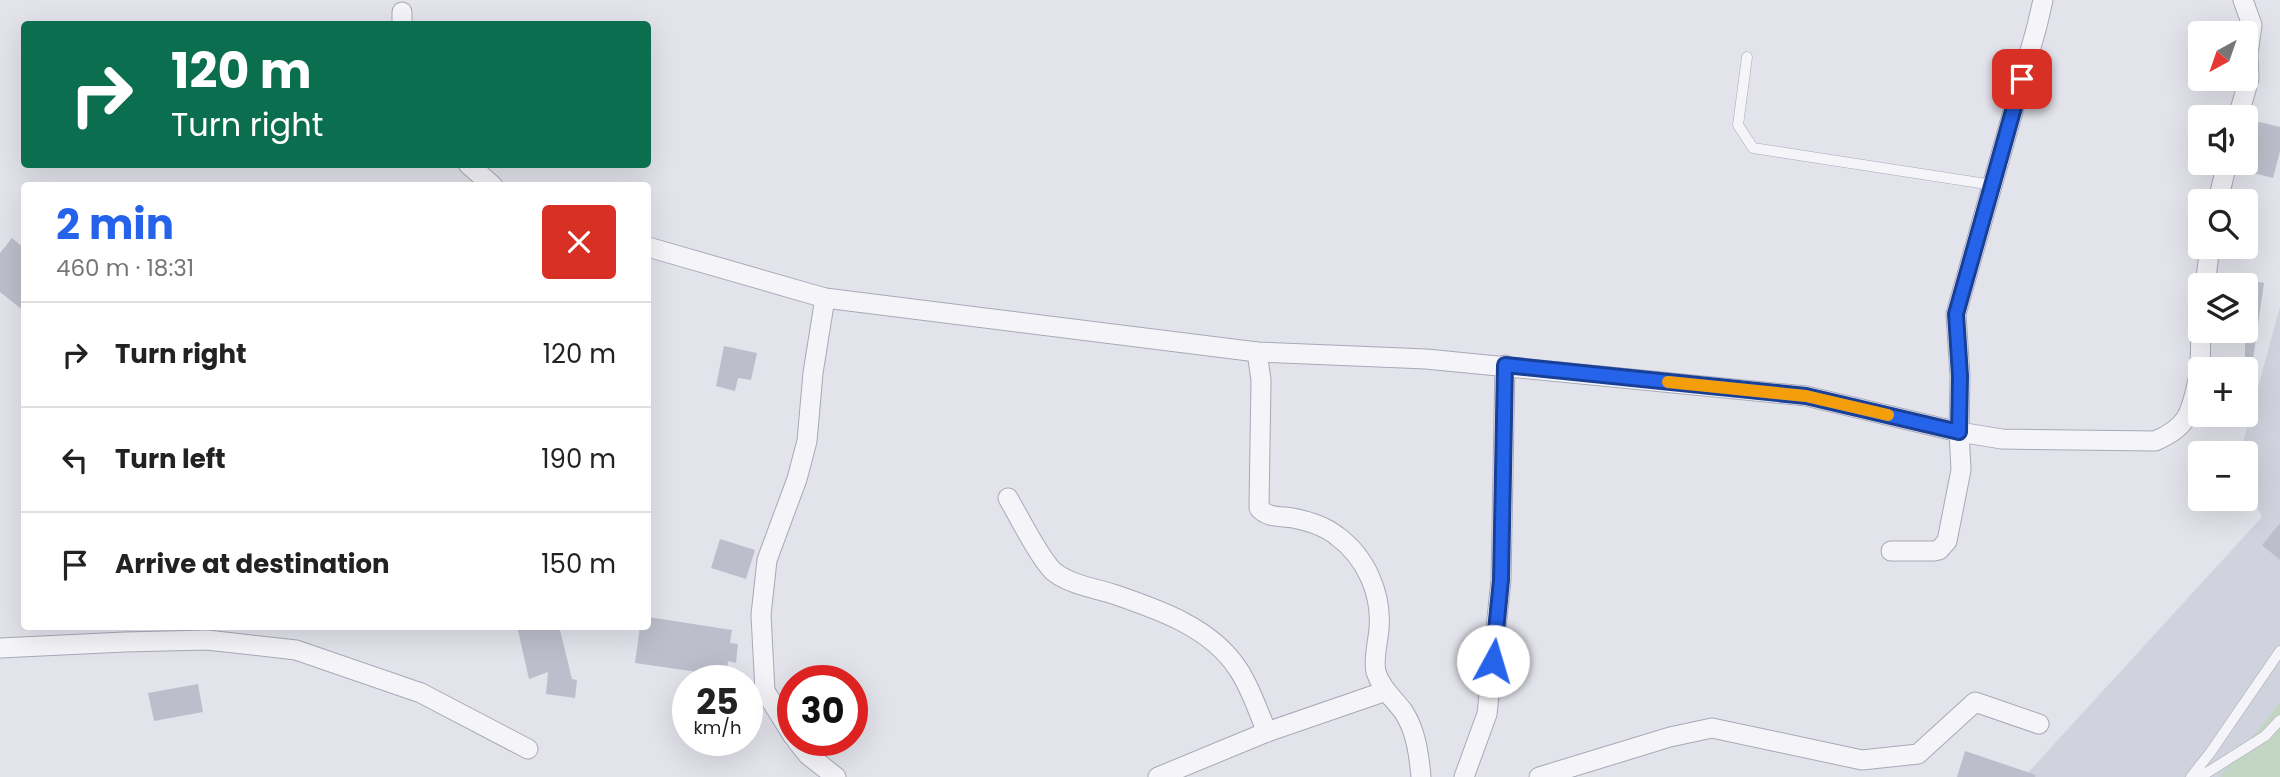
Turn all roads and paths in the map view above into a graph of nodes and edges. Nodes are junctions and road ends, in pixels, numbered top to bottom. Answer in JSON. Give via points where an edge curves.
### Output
{"nodes":[{"id":1,"x":2043,"y":0,"type":"edge"},
{"id":2,"x":2243,"y":0,"type":"edge"},
{"id":3,"x":1747,"y":57,"type":"dead end"},
{"id":4,"x":2241,"y":105,"type":"edge"},
{"id":5,"x":473,"y":168,"type":"edge"},
{"id":6,"x":488,"y":182,"type":"edge"},
{"id":7,"x":1993,"y":185,"type":"junction"},
{"id":8,"x":651,"y":248,"type":"edge"},
{"id":9,"x":825,"y":298,"type":"junction"},
{"id":10,"x":1257,"y":352,"type":"junction"},
{"id":11,"x":1505,"y":365,"type":"junction"},
{"id":12,"x":2188,"y":417,"type":"edge"},
{"id":13,"x":1959,"y":432,"type":"junction"},
{"id":14,"x":1008,"y":498,"type":"dead end"},
{"id":15,"x":1891,"y":551,"type":"dead end"},
{"id":16,"x":0,"y":648,"type":"edge"},
{"id":17,"x":2280,"y":651,"type":"edge"},
{"id":18,"x":1386,"y":691,"type":"junction"},
{"id":19,"x":777,"y":710,"type":"edge"},
{"id":20,"x":2280,"y":720,"type":"edge"},
{"id":21,"x":2039,"y":724,"type":"dead end"},
{"id":22,"x":1267,"y":732,"type":"junction"},
{"id":23,"x":528,"y":749,"type":"dead end"},
{"id":24,"x":809,"y":756,"type":"edge"},
{"id":25,"x":836,"y":777,"type":"edge"},
{"id":26,"x":1158,"y":777,"type":"edge"},
{"id":27,"x":1421,"y":777,"type":"edge"},
{"id":28,"x":1464,"y":777,"type":"edge"},
{"id":29,"x":1539,"y":777,"type":"edge"},
{"id":30,"x":2191,"y":777,"type":"edge"},
{"id":31,"x":2200,"y":777,"type":"edge"}],
"edges":[{"from":1,"to":7,"type":"street"},
{"from":2,"to":4,"type":"street","via":[[2252,25],[2249,79]]},
{"from":3,"to":7,"type":"lane","via":[[1738,125],[1753,148]]},
{"from":5,"to":6,"type":"street"},
{"from":7,"to":13,"type":"street","via":[[1956,314]]},
{"from":8,"to":9,"type":"street"},
{"from":9,"to":10,"type":"street"},
{"from":9,"to":19,"type":"street","via":[[807,441],[767,560],[761,615],[765,691]]},
{"from":10,"to":11,"type":"street"},
{"from":10,"to":18,"type":"street","via":[[1261,380],[1259,508],[1268,515],[1293,518],[1335,534],[1361,560],[1378,604],[1375,668]]},
{"from":11,"to":13,"type":"street","via":[[1806,396]]},
{"from":11,"to":28,"type":"street","via":[[1501,580],[1487,714]]},
{"from":12,"to":13,"type":"street","via":[[2173,433],[2155,441],[2002,439]]},
{"from":13,"to":15,"type":"street","via":[[1961,470],[1947,541],[1934,551]]},
{"from":14,"to":22,"type":"street","via":[[1053,570],[1066,579],[1173,617],[1208,638],[1238,669]]},
{"from":16,"to":23,"type":"street","via":[[207,640],[296,650],[421,693]]},
{"from":17,"to":30,"type":"lane"},
{"from":18,"to":22,"type":"street"},
{"from":18,"to":27,"type":"street","via":[[1410,723]]},
{"from":20,"to":31,"type":"lane","via":[[2265,736]]},
{"from":21,"to":29,"type":"street","via":[[1975,702],[1918,754],[1862,760],[1712,728]]},
{"from":22,"to":26,"type":"street"},
{"from":24,"to":25,"type":"street"}]}
